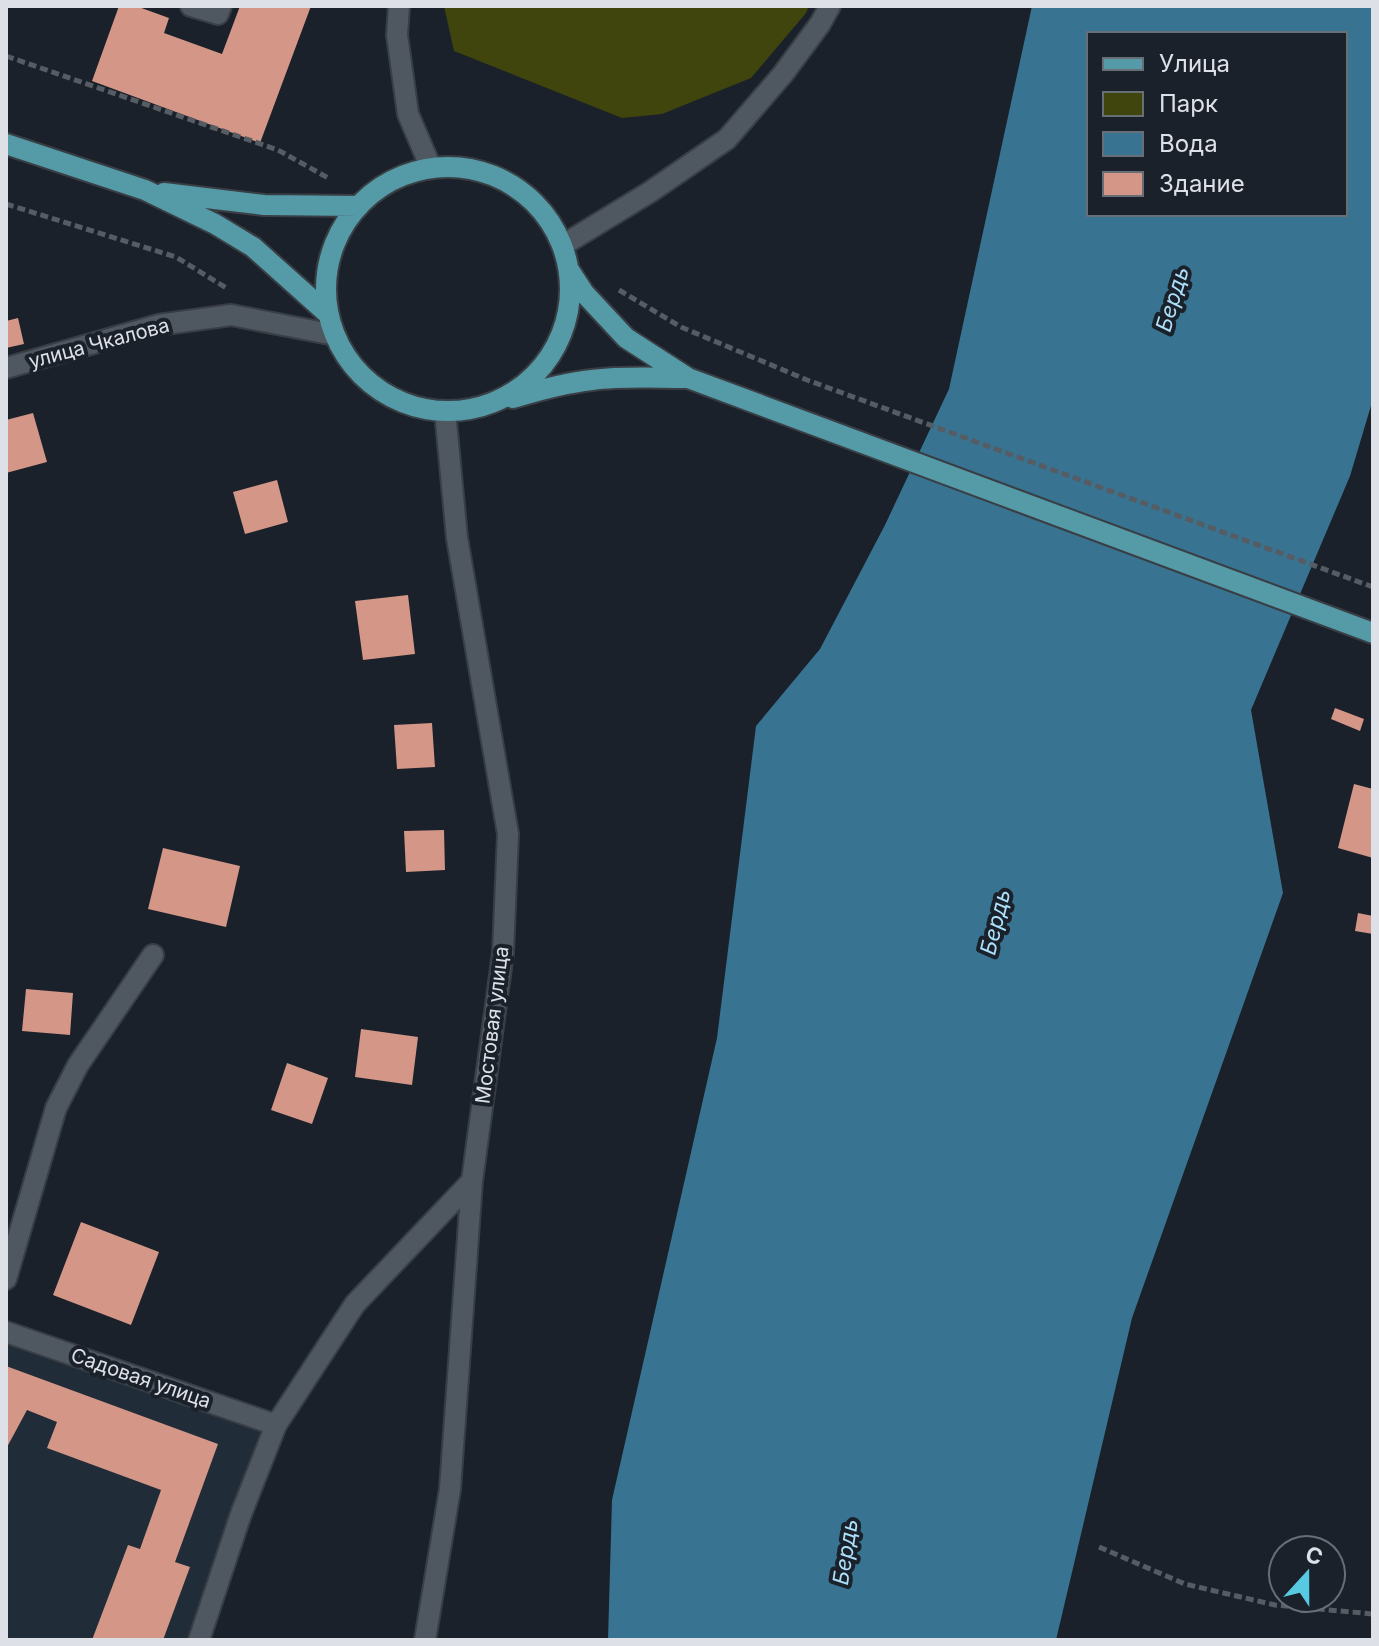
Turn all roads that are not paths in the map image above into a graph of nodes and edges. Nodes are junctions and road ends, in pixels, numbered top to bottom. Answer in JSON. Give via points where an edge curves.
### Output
{"nodes":[{"id":1,"x":191,"y":6,"type":"edge"},
{"id":2,"x":221,"y":6,"type":"edge"},
{"id":3,"x":399,"y":6,"type":"edge"},
{"id":4,"x":830,"y":6,"type":"edge"},
{"id":5,"x":6,"y":144,"type":"edge"},
{"id":6,"x":431,"y":168,"type":"junction"},
{"id":7,"x":145,"y":190,"type":"junction"},
{"id":8,"x":362,"y":202,"type":"junction"},
{"id":9,"x":563,"y":245,"type":"junction"},
{"id":10,"x":569,"y":270,"type":"junction"},
{"id":11,"x":328,"y":314,"type":"junction"},
{"id":12,"x":335,"y":335,"type":"junction"},
{"id":13,"x":6,"y":368,"type":"edge"},
{"id":14,"x":688,"y":378,"type":"junction"},
{"id":15,"x":493,"y":403,"type":"junction"},
{"id":16,"x":445,"y":411,"type":"junction"},
{"id":17,"x":1373,"y":633,"type":"edge"},
{"id":18,"x":153,"y":955,"type":"dead end"},
{"id":19,"x":472,"y":1181,"type":"junction"},
{"id":20,"x":6,"y":1279,"type":"edge"},
{"id":21,"x":6,"y":1332,"type":"edge"},
{"id":22,"x":276,"y":1425,"type":"junction"},
{"id":23,"x":199,"y":1640,"type":"edge"},
{"id":24,"x":425,"y":1640,"type":"edge"}],
"edges":[{"from":1,"to":2,"type":"street","via":[[218,14]]},
{"from":3,"to":6,"type":"street","via":[[397,35],[408,114]]},
{"from":4,"to":9,"type":"street","via":[[783,74],[727,139]]},
{"from":5,"to":7,"type":"main road"},
{"from":6,"to":8,"type":"main road","via":[[396,178]]},
{"from":6,"to":9,"type":"main road","via":[[468,168],[515,187],[535,203]]},
{"from":7,"to":8,"type":"main road","via":[[264,205]]},
{"from":7,"to":11,"type":"main road","via":[[253,247]]},
{"from":8,"to":11,"type":"main road","via":[[343,226],[329,259]]},
{"from":9,"to":10,"type":"main road"},
{"from":10,"to":14,"type":"main road","via":[[626,338]]},
{"from":10,"to":15,"type":"main road","via":[[563,332],[547,362],[523,386]]},
{"from":11,"to":12,"type":"main road"},
{"from":12,"to":13,"type":"street","name":"улица Чкалова","via":[[231,315],[158,325]]},
{"from":12,"to":16,"type":"main road","via":[[350,363],[373,386],[400,402]]},
{"from":14,"to":15,"type":"main road","via":[[591,380]]},
{"from":14,"to":17,"type":"main road"},
{"from":15,"to":16,"type":"main road"},
{"from":16,"to":19,"type":"street","name":"Мостовая улица","via":[[457,538],[508,834],[503,953]]},
{"from":18,"to":20,"type":"street","via":[[78,1065],[56,1108]]},
{"from":19,"to":22,"type":"street","via":[[355,1304]]},
{"from":19,"to":24,"type":"street","name":"Мостовая улица","via":[[450,1489]]},
{"from":21,"to":22,"type":"street","name":"Садовая улица"},
{"from":22,"to":23,"type":"street"}]}
